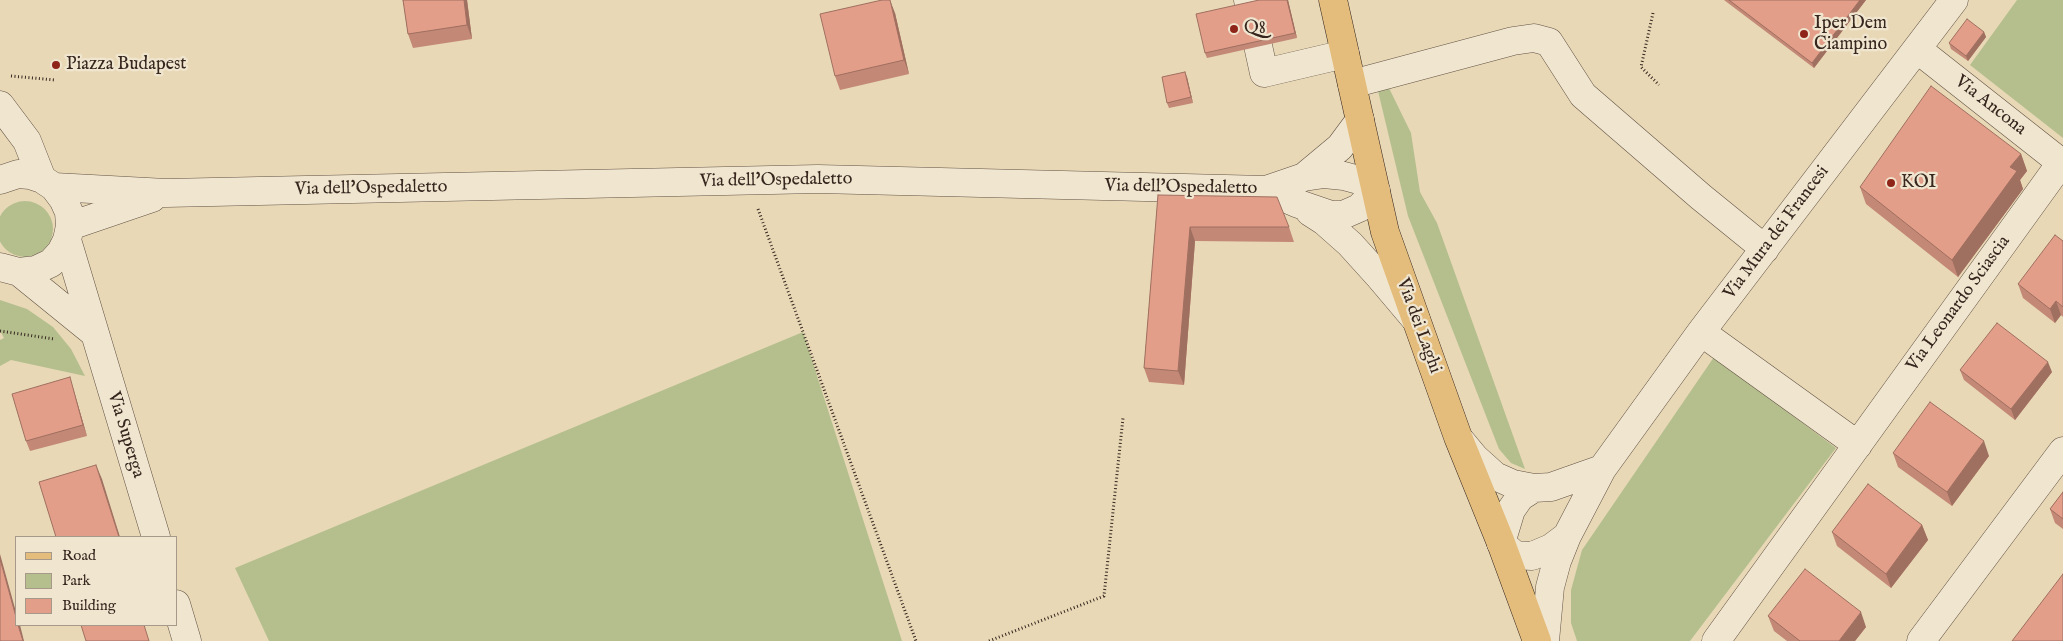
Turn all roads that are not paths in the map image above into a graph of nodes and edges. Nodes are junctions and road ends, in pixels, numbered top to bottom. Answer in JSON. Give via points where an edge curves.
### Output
{"nodes":[{"id":1,"x":1248,"y":0,"type":"edge"},
{"id":2,"x":1333,"y":0,"type":"edge"},
{"id":3,"x":1954,"y":0,"type":"edge"},
{"id":4,"x":1918,"y":49,"type":"junction"},
{"id":5,"x":1345,"y":54,"type":"junction"},
{"id":6,"x":1352,"y":84,"type":"junction"},
{"id":7,"x":0,"y":105,"type":"edge"},
{"id":8,"x":1360,"y":120,"type":"junction"},
{"id":9,"x":2062,"y":163,"type":"edge"},
{"id":10,"x":1304,"y":177,"type":"junction"},
{"id":11,"x":0,"y":180,"type":"edge"},
{"id":12,"x":48,"y":183,"type":"junction"},
{"id":13,"x":1266,"y":190,"type":"junction"},
{"id":14,"x":1376,"y":191,"type":"junction"},
{"id":15,"x":166,"y":193,"type":"junction"},
{"id":16,"x":1296,"y":203,"type":"junction"},
{"id":17,"x":69,"y":233,"type":"junction"},
{"id":18,"x":1765,"y":249,"type":"junction"},
{"id":19,"x":6,"y":270,"type":"edge"},
{"id":20,"x":1416,"y":320,"type":"junction"},
{"id":21,"x":94,"y":332,"type":"junction"},
{"id":22,"x":1701,"y":332,"type":"junction"},
{"id":23,"x":1458,"y":437,"type":"junction"},
{"id":24,"x":1858,"y":445,"type":"junction"},
{"id":25,"x":2063,"y":451,"type":"edge"},
{"id":26,"x":1602,"y":469,"type":"junction"},
{"id":27,"x":1534,"y":488,"type":"junction"},
{"id":28,"x":156,"y":536,"type":"edge"},
{"id":29,"x":1567,"y":536,"type":"junction"},
{"id":30,"x":1501,"y":543,"type":"junction"},
{"id":31,"x":178,"y":611,"type":"edge"},
{"id":32,"x":187,"y":641,"type":"edge"},
{"id":33,"x":1537,"y":641,"type":"edge"},
{"id":34,"x":1545,"y":641,"type":"edge"},
{"id":35,"x":1716,"y":641,"type":"edge"},
{"id":36,"x":1921,"y":641,"type":"edge"}],
"edges":[{"from":1,"to":5,"type":"street","via":[[1264,73]]},
{"from":2,"to":5,"type":"main road","name":"Via dei Laghi"},
{"from":3,"to":4,"type":"street","name":"Via Mura dei Francesi"},
{"from":4,"to":9,"type":"street","name":"Via Ancona"},
{"from":4,"to":18,"type":"street","name":"Via Mura dei Francesi"},
{"from":5,"to":6,"type":"main road","name":"Via dei Laghi"},
{"from":6,"to":8,"type":"main road","name":"Via dei Laghi"},
{"from":6,"to":18,"type":"street","via":[[1513,41],[1534,38],[1549,42],[1583,95]]},
{"from":7,"to":12,"type":"street","name":"Via Superga","via":[[27,141]]},
{"from":8,"to":10,"type":"street","name":"Via dell'Ospedaletto","via":[[1340,147]]},
{"from":8,"to":14,"type":"main road","name":"Via dei Laghi"},
{"from":9,"to":24,"type":"street","name":"Via Leonardo Sciascia"},
{"from":10,"to":13,"type":"street","name":"Via dell'Ospedaletto"},
{"from":10,"to":14,"type":"street","via":[[1344,176],[1366,182]]},
{"from":11,"to":12,"type":"street","name":"Via dell'Ospedaletto","via":[[18,174]]},
{"from":12,"to":15,"type":"street","name":"Via dell'Ospedaletto"},
{"from":12,"to":17,"type":"street","name":"Via Superga","via":[[63,198],[68,212]]},
{"from":13,"to":15,"type":"street","name":"Via dell'Ospedaletto","via":[[818,179]]},
{"from":13,"to":16,"type":"street"},
{"from":14,"to":16,"type":"street","via":[[1359,208],[1343,215]]},
{"from":14,"to":20,"type":"main road","name":"Via dei Laghi","via":[[1385,232]]},
{"from":15,"to":17,"type":"street","name":"Via dell'Ospedaletto"},
{"from":16,"to":20,"type":"street","via":[[1324,221],[1350,244]]},
{"from":17,"to":19,"type":"street","via":[[51,263],[36,270]]},
{"from":17,"to":21,"type":"street","name":"Via Superga"},
{"from":18,"to":22,"type":"street","name":"Via Mura dei Francesi"},
{"from":19,"to":21,"type":"street"},
{"from":20,"to":23,"type":"main road","name":"Via dei Laghi"},
{"from":21,"to":28,"type":"street","name":"Via Superga"},
{"from":22,"to":24,"type":"street"},
{"from":22,"to":26,"type":"street","name":"Via Mura dei Francesi"},
{"from":23,"to":27,"type":"street","via":[[1494,476]]},
{"from":23,"to":30,"type":"main road","name":"Via dei Laghi"},
{"from":24,"to":35,"type":"street","name":"Via Leonardo Sciascia"},
{"from":25,"to":36,"type":"street"},
{"from":26,"to":27,"type":"street","via":[[1551,487]]},
{"from":26,"to":29,"type":"street","name":"Via Mura dei Francesi"},
{"from":27,"to":30,"type":"street","via":[[1520,497],[1511,510]]},
{"from":29,"to":30,"type":"street","name":"Via Mura dei Francesi","via":[[1532,556],[1515,555]]},
{"from":29,"to":34,"type":"street","name":"Via Mura dei Francesi","via":[[1550,587]]},
{"from":30,"to":33,"type":"main road","name":"Via dei Laghi"},
{"from":31,"to":32,"type":"street"}]}
